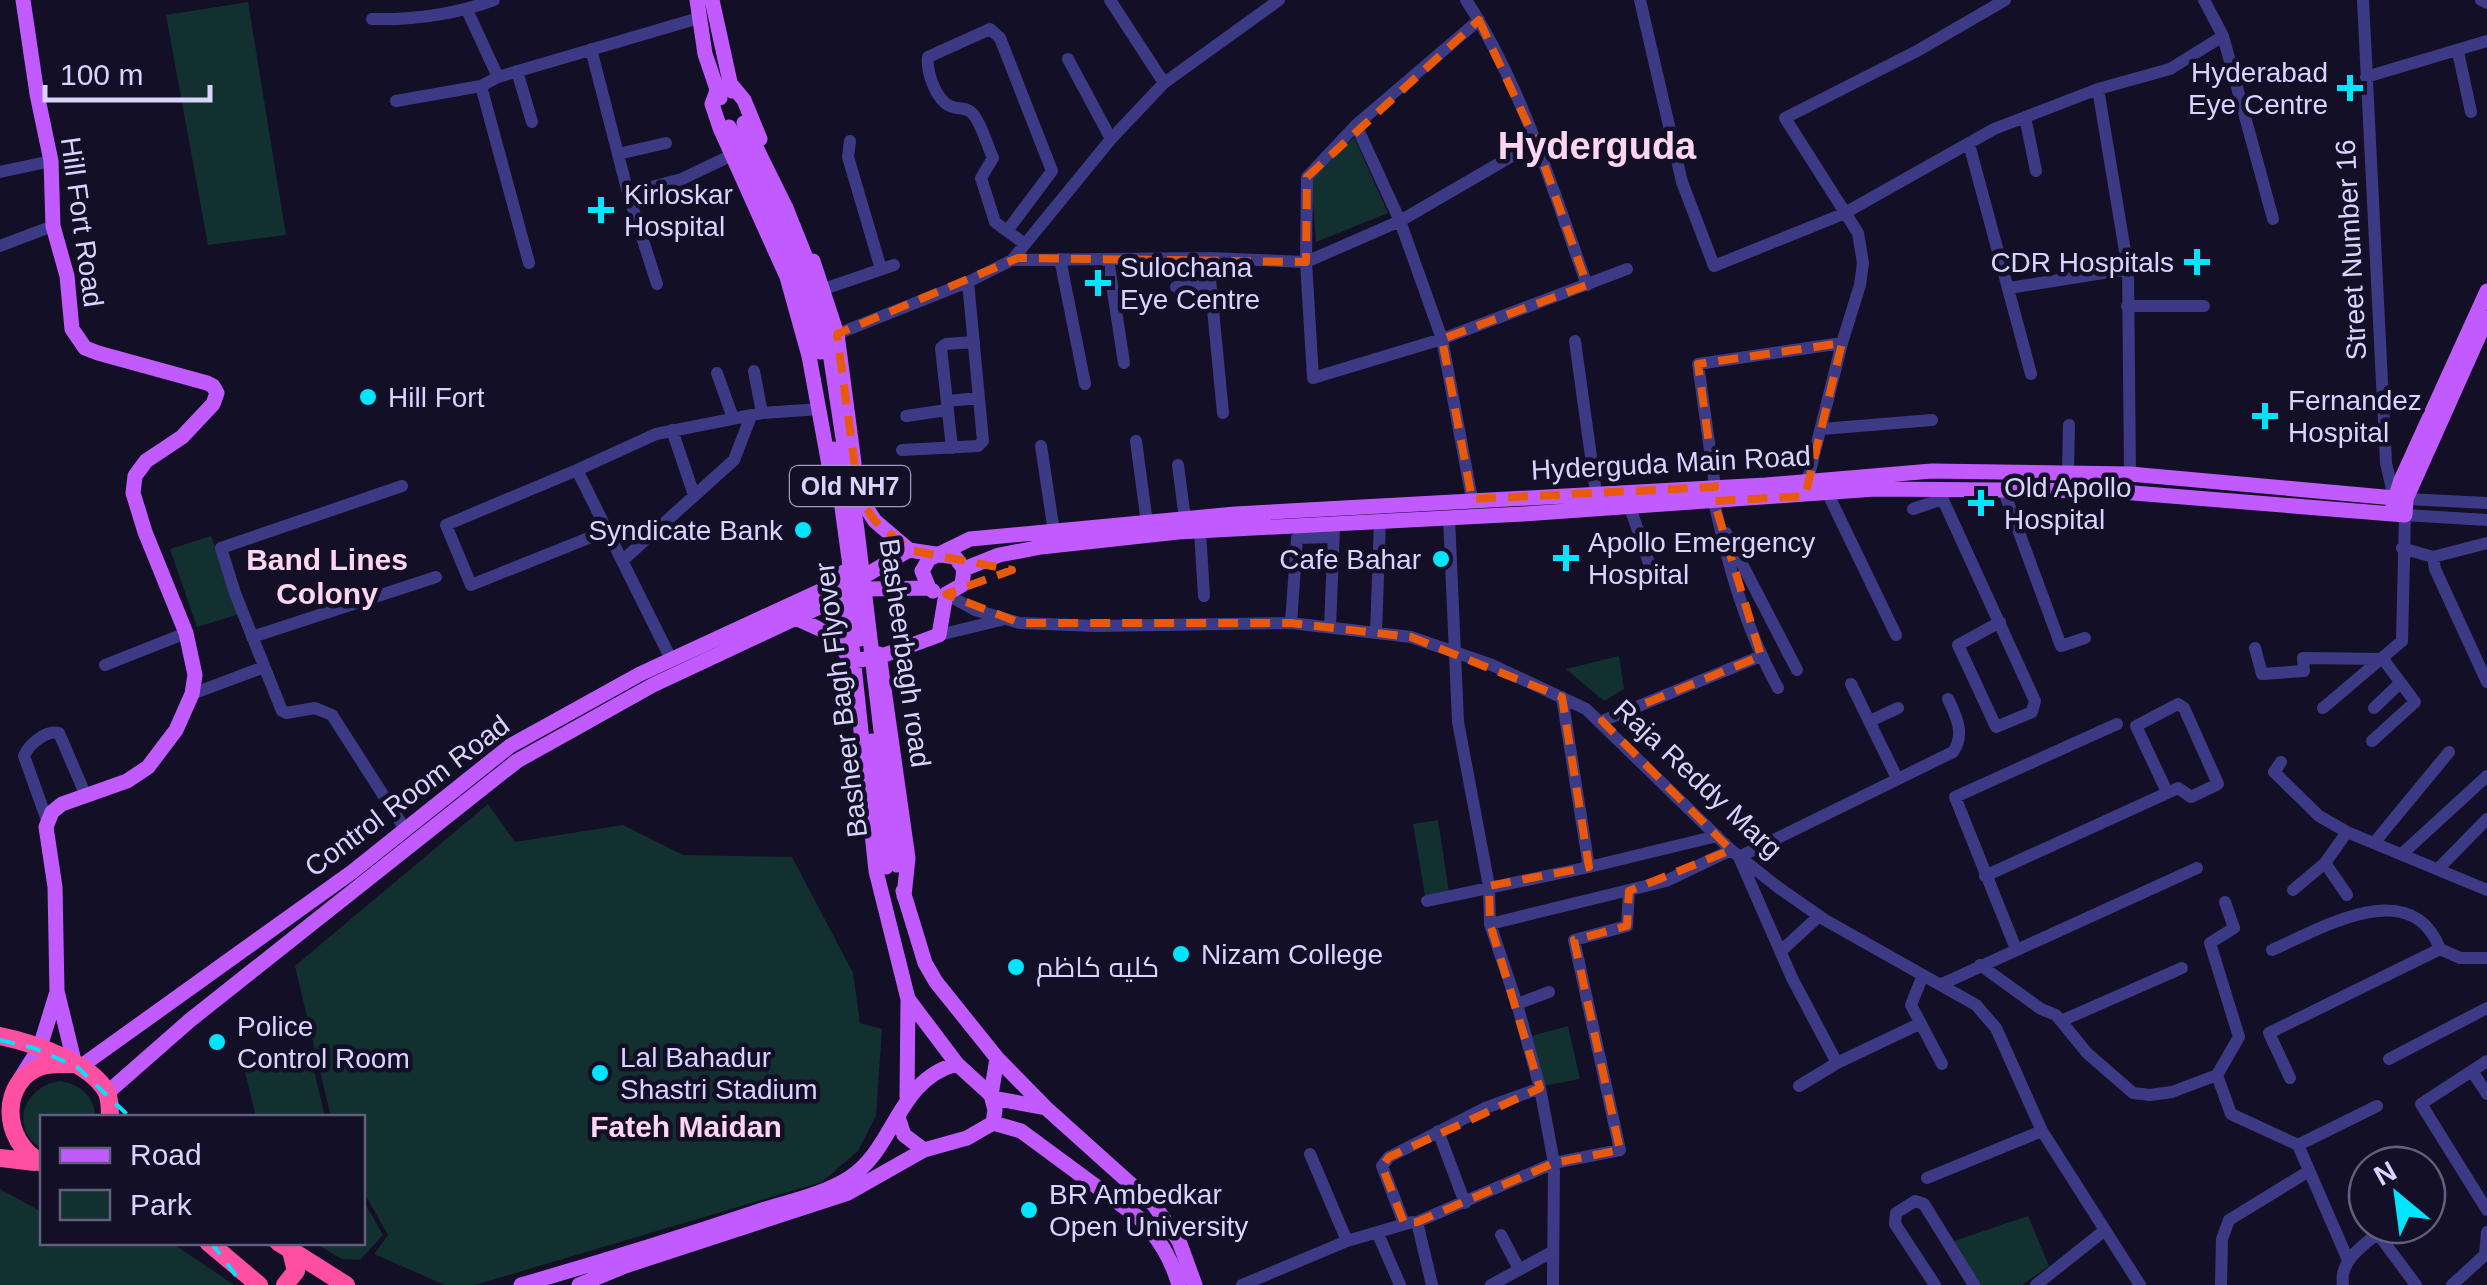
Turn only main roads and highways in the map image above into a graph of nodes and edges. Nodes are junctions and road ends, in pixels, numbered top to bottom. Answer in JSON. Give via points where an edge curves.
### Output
{"nodes":[{"id":1,"x":22,"y":0,"type":"edge"},
{"id":2,"x":696,"y":0,"type":"edge"},
{"id":3,"x":712,"y":0,"type":"edge"},
{"id":4,"x":723,"y":86,"type":"junction"},
{"id":5,"x":2487,"y":291,"type":"edge"},
{"id":6,"x":2486,"y":320,"type":"edge"},
{"id":7,"x":1805,"y":488,"type":"junction"},
{"id":8,"x":859,"y":497,"type":"junction"},
{"id":9,"x":1715,"y":500,"type":"junction"},
{"id":10,"x":2400,"y":510,"type":"junction"},
{"id":11,"x":910,"y":550,"type":"junction"},
{"id":12,"x":938,"y":553,"type":"junction"},
{"id":13,"x":964,"y":568,"type":"junction"},
{"id":14,"x":869,"y":582,"type":"junction"},
{"id":15,"x":845,"y":587,"type":"junction"},
{"id":16,"x":928,"y":588,"type":"junction"},
{"id":17,"x":946,"y":594,"type":"junction"},
{"id":18,"x":795,"y":618,"type":"junction"},
{"id":19,"x":879,"y":657,"type":"junction"},
{"id":20,"x":852,"y":661,"type":"junction"},
{"id":21,"x":501,"y":763,"type":"junction"},
{"id":22,"x":891,"y":866,"type":"junction"},
{"id":23,"x":904,"y":896,"type":"junction"},
{"id":24,"x":887,"y":906,"type":"junction"},
{"id":25,"x":58,"y":991,"type":"junction"},
{"id":26,"x":908,"y":999,"type":"junction"},
{"id":27,"x":0,"y":1036,"type":"edge"},
{"id":28,"x":40,"y":1047,"type":"junction"},
{"id":29,"x":997,"y":1058,"type":"junction"},
{"id":30,"x":957,"y":1064,"type":"junction"},
{"id":31,"x":76,"y":1065,"type":"junction"},
{"id":32,"x":16,"y":1087,"type":"junction"},
{"id":33,"x":907,"y":1097,"type":"junction"},
{"id":34,"x":992,"y":1097,"type":"junction"},
{"id":35,"x":109,"y":1104,"type":"edge"},
{"id":36,"x":1046,"y":1108,"type":"junction"},
{"id":37,"x":898,"y":1117,"type":"junction"},
{"id":38,"x":992,"y":1123,"type":"junction"},
{"id":39,"x":924,"y":1150,"type":"junction"},
{"id":40,"x":0,"y":1158,"type":"edge"},
{"id":41,"x":40,"y":1161,"type":"edge"},
{"id":42,"x":40,"y":1162,"type":"edge"},
{"id":43,"x":212,"y":1245,"type":"edge"},
{"id":44,"x":284,"y":1247,"type":"edge"},
{"id":45,"x":322,"y":1273,"type":"junction"},
{"id":46,"x":259,"y":1285,"type":"edge"},
{"id":47,"x":285,"y":1285,"type":"edge"},
{"id":48,"x":296,"y":1285,"type":"edge"},
{"id":49,"x":346,"y":1285,"type":"edge"},
{"id":50,"x":521,"y":1285,"type":"edge"},
{"id":51,"x":579,"y":1285,"type":"edge"},
{"id":52,"x":1179,"y":1285,"type":"edge"},
{"id":53,"x":1195,"y":1285,"type":"edge"}],
"edges":[{"from":1,"to":25,"type":"main road","name":"Hill Fort Road","via":[[72,328],[86,348],[216,390],[203,416],[135,476],[132,493],[186,633],[195,675],[176,730],[148,766],[52,812]]},
{"from":2,"to":4,"type":"main road","number":"Old NH7"},
{"from":3,"to":4,"type":"main road","number":"Old NH7"},
{"from":4,"to":8,"type":"main road","name":"Basheerbagh road","via":[[744,100],[824,289],[837,334]]},
{"from":4,"to":15,"type":"main road","name":"Basheerbagh road","via":[[712,104],[787,277],[820,408]]},
{"from":4,"to":22,"type":"main road","name":"Basheer Bagh Flyover","number":"Old NH7","bridge":true,"via":[[804,286],[818,342]]},
{"from":5,"to":10,"type":"main road"},
{"from":6,"to":10,"type":"main road"},
{"from":7,"to":9,"type":"main road","name":"Hyderguda Main Road"},
{"from":7,"to":10,"type":"main road","name":"Hyderguda Main Road","via":[[1828,494],[2108,491]]},
{"from":7,"to":10,"type":"main road","name":"Hyderguda Main Road","via":[[1932,470],[2068,471]]},
{"from":8,"to":11,"type":"main road","via":[[875,521]]},
{"from":8,"to":14,"type":"main road","name":"Basheerbagh road"},
{"from":9,"to":12,"type":"main road","name":"Hyderguda Main Road","via":[[1544,492],[970,539]]},
{"from":9,"to":13,"type":"main road","name":"Hyderguda Main Road","via":[[1380,520],[1334,530],[1200,531],[1041,547]]},
{"from":11,"to":12,"type":"main road","name":"Hyderguda Main Road"},
{"from":11,"to":14,"type":"main road"},
{"from":12,"to":13,"type":"main road","via":[[955,557]]},
{"from":12,"to":16,"type":"main road","via":[[922,571]]},
{"from":13,"to":17,"type":"main road","via":[[962,585]]},
{"from":14,"to":15,"type":"main road"},
{"from":14,"to":16,"type":"main road","name":"Raja Reddy Marg"},
{"from":14,"to":19,"type":"main road","name":"Basheerbagh road"},
{"from":15,"to":18,"type":"main road","name":"Control Room Road"},
{"from":15,"to":20,"type":"main road","name":"Basheerbagh road"},
{"from":15,"to":21,"type":"main road","name":"Control Room Road","via":[[671,659],[547,724]]},
{"from":16,"to":17,"type":"main road","name":"Raja Reddy Marg"},
{"from":17,"to":19,"type":"main road","via":[[938,635]]},
{"from":18,"to":20,"type":"main road","via":[[832,634]]},
{"from":18,"to":21,"type":"main road","name":"Control Room Road"},
{"from":19,"to":20,"type":"main road"},
{"from":19,"to":23,"type":"main road","name":"Basheerbagh road","via":[[908,858]]},
{"from":20,"to":24,"type":"main road","name":"Basheerbagh road","via":[[876,871]]},
{"from":21,"to":31,"type":"main road","name":"Control Room Road"},
{"from":21,"to":35,"type":"main road","name":"Control Room Road","via":[[189,1021]]},
{"from":22,"to":23,"type":"main road","name":"Basheer Bagh Flyover","number":"Old NH7"},
{"from":22,"to":24,"type":"main road","name":"Basheer Bagh Flyover","number":"Old NH7"},
{"from":23,"to":29,"type":"main road","number":"Old NH7","via":[[925,963]]},
{"from":24,"to":26,"type":"main road","number":"Old NH7"},
{"from":25,"to":28,"type":"main road"},
{"from":25,"to":31,"type":"main road"},
{"from":26,"to":30,"type":"main road","number":"Old NH7"},
{"from":26,"to":33,"type":"main road"},
{"from":27,"to":28,"type":"highway"},
{"from":28,"to":31,"type":"highway"},
{"from":28,"to":32,"type":"main road"},
{"from":29,"to":34,"type":"main road"},
{"from":29,"to":36,"type":"main road","number":"Old NH7"},
{"from":30,"to":33,"type":"main road","via":[[932,1074]]},
{"from":30,"to":34,"type":"main road","number":"Old NH7"},
{"from":31,"to":32,"type":"highway","via":[[42,1066]]},
{"from":31,"to":35,"type":"highway","via":[[96,1079]]},
{"from":32,"to":41,"type":"highway","via":[[8,1121],[24,1152]]},
{"from":33,"to":37,"type":"main road"},
{"from":34,"to":36,"type":"main road"},
{"from":34,"to":38,"type":"main road"},
{"from":36,"to":53,"type":"main road","number":"Old NH7","via":[[1154,1204]]},
{"from":37,"to":39,"type":"main road","via":[[904,1135]]},
{"from":37,"to":50,"type":"main road","via":[[850,1178]]},
{"from":38,"to":39,"type":"main road"},
{"from":38,"to":52,"type":"main road","via":[[1021,1131],[1139,1218],[1168,1254]]},
{"from":39,"to":51,"type":"main road","via":[[848,1193]]},
{"from":40,"to":42,"type":"highway"},
{"from":43,"to":46,"type":"highway"},
{"from":44,"to":45,"type":"highway"},
{"from":44,"to":47,"type":"highway","via":[[296,1271]]},
{"from":45,"to":48,"type":"highway"},
{"from":45,"to":49,"type":"highway"}]}
